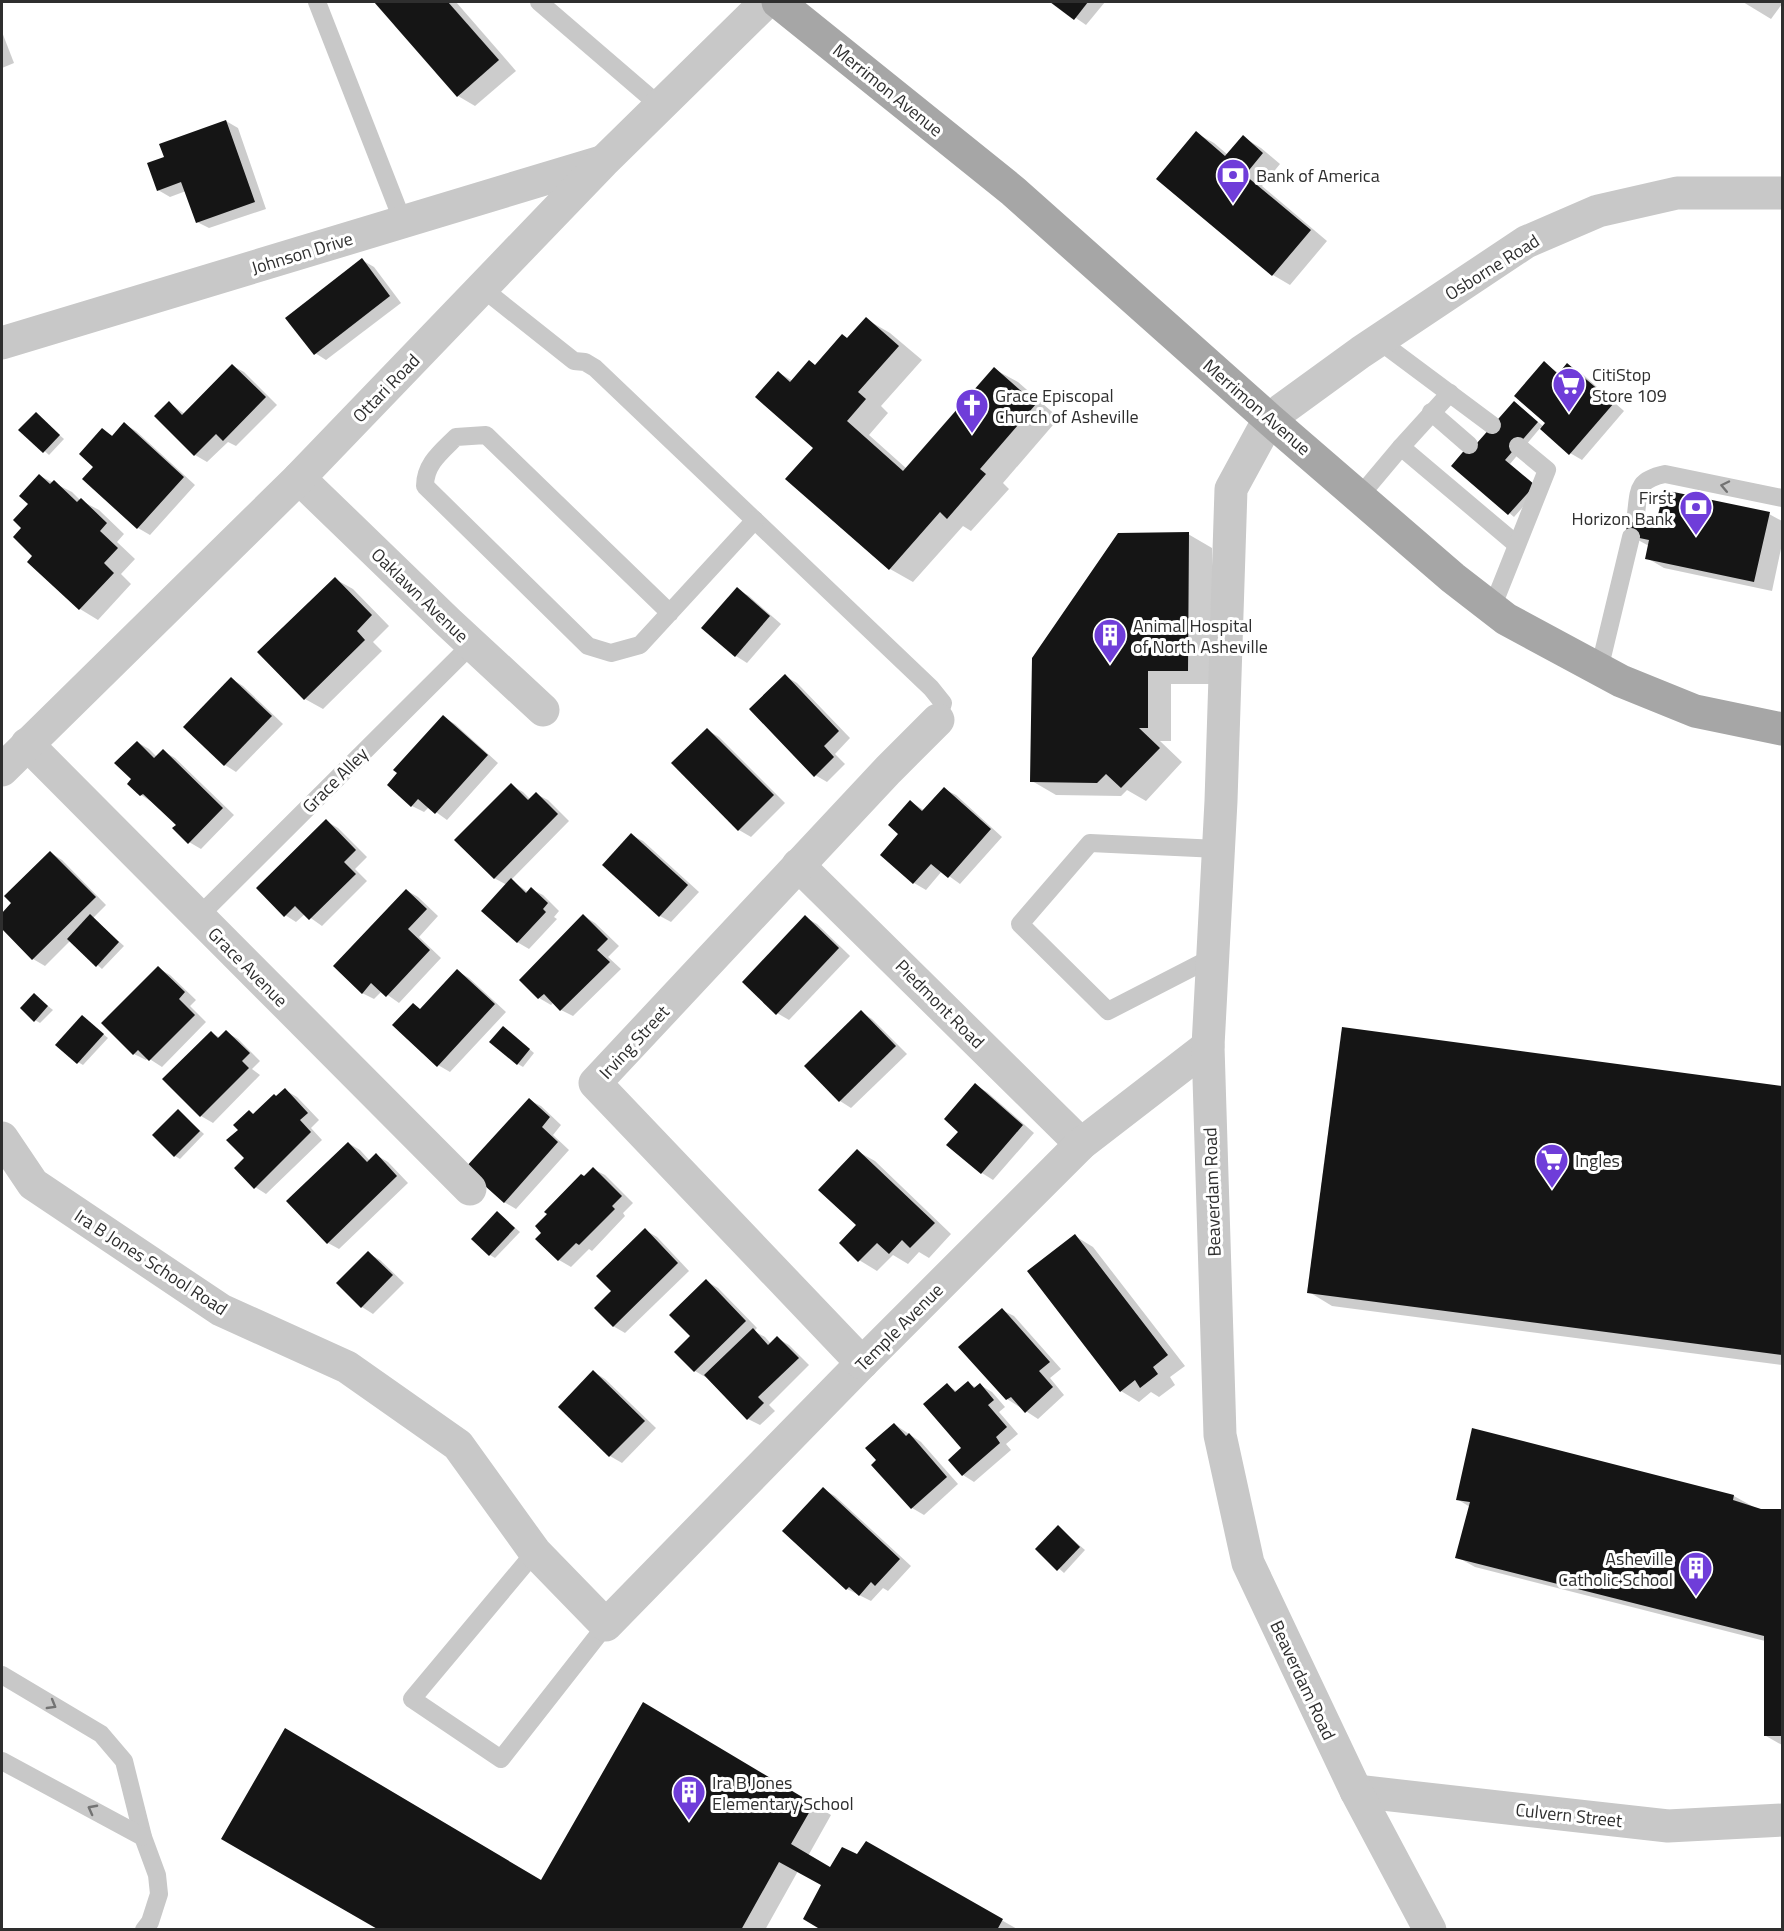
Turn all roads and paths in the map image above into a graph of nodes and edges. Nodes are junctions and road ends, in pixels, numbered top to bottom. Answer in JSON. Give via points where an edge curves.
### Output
{"nodes":[{"id":1,"x":316,"y":2,"type":"edge"},
{"id":2,"x":540,"y":2,"type":"edge"},
{"id":3,"x":766,"y":2,"type":"edge"},
{"id":4,"x":778,"y":2,"type":"edge"},
{"id":5,"x":660,"y":106,"type":"junction"},
{"id":6,"x":603,"y":162,"type":"junction"},
{"id":7,"x":1782,"y":193,"type":"edge"},
{"id":8,"x":403,"y":222,"type":"junction"},
{"id":9,"x":482,"y":288,"type":"junction"},
{"id":10,"x":1378,"y":340,"type":"junction"},
{"id":11,"x":2,"y":343,"type":"edge"},
{"id":12,"x":1450,"y":393,"type":"junction"},
{"id":13,"x":1431,"y":412,"type":"junction"},
{"id":14,"x":1269,"y":419,"type":"junction"},
{"id":15,"x":1492,"y":425,"type":"dead end"},
{"id":16,"x":1469,"y":445,"type":"dead end"},
{"id":17,"x":1518,"y":446,"type":"dead end"},
{"id":18,"x":1401,"y":447,"type":"junction"},
{"id":19,"x":299,"y":478,"type":"junction"},
{"id":20,"x":1359,"y":497,"type":"junction"},
{"id":21,"x":1782,"y":498,"type":"edge"},
{"id":22,"x":1636,"y":514,"type":"dead end"},
{"id":23,"x":755,"y":520,"type":"junction"},
{"id":24,"x":1631,"y":537,"type":"dead end"},
{"id":25,"x":1516,"y":544,"type":"junction"},
{"id":26,"x":1492,"y":608,"type":"junction"},
{"id":27,"x":669,"y":613,"type":"junction"},
{"id":28,"x":472,"y":644,"type":"junction"},
{"id":29,"x":1599,"y":670,"type":"junction"},
{"id":30,"x":543,"y":710,"type":"dead end"},
{"id":31,"x":938,"y":720,"type":"joint"},
{"id":32,"x":1782,"y":729,"type":"edge"},
{"id":33,"x":27,"y":744,"type":"junction"},
{"id":34,"x":2,"y":770,"type":"edge"},
{"id":35,"x":1218,"y":849,"type":"junction"},
{"id":36,"x":798,"y":865,"type":"junction"},
{"id":37,"x":198,"y":917,"type":"junction"},
{"id":38,"x":1213,"y":957,"type":"junction"},
{"id":39,"x":1208,"y":1046,"type":"junction"},
{"id":40,"x":2,"y":1138,"type":"edge"},
{"id":41,"x":1081,"y":1144,"type":"junction"},
{"id":42,"x":470,"y":1189,"type":"dead end"},
{"id":43,"x":862,"y":1363,"type":"junction"},
{"id":44,"x":535,"y":1552,"type":"junction"},
{"id":45,"x":606,"y":1625,"type":"junction"},
{"id":46,"x":2,"y":1676,"type":"edge"},
{"id":47,"x":2,"y":1761,"type":"edge"},
{"id":48,"x":1356,"y":1791,"type":"junction"},
{"id":49,"x":1782,"y":1820,"type":"edge"},
{"id":50,"x":143,"y":1837,"type":"junction"},
{"id":51,"x":144,"y":1929,"type":"edge"},
{"id":52,"x":1430,"y":1929,"type":"edge"}],
"edges":[{"from":1,"to":8,"type":"lane"},
{"from":2,"to":5,"type":"lane"},
{"from":3,"to":5,"type":"street","name":"Ottari Road"},
{"from":4,"to":14,"type":"main road","name":"Merrimon Avenue","via":[[1012,191]]},
{"from":5,"to":6,"type":"street","name":"Ottari Road"},
{"from":6,"to":8,"type":"street","name":"Johnson Drive"},
{"from":6,"to":9,"type":"street","name":"Ottari Road"},
{"from":7,"to":10,"type":"street","name":"Osborne Road","via":[[1677,194],[1598,211],[1526,242]]},
{"from":8,"to":11,"type":"street","name":"Johnson Drive"},
{"from":9,"to":19,"type":"street","name":"Ottari Road"},
{"from":9,"to":23,"type":"lane","via":[[574,361],[596,368]]},
{"from":10,"to":12,"type":"lane"},
{"from":10,"to":14,"type":"street","name":"Osborne Road"},
{"from":12,"to":13,"type":"lane"},
{"from":12,"to":15,"type":"lane"},
{"from":13,"to":16,"type":"lane"},
{"from":13,"to":18,"type":"lane"},
{"from":14,"to":20,"type":"main road","name":"Merrimon Avenue"},
{"from":14,"to":35,"type":"street","name":"Beaverdam Road","via":[[1231,489]]},
{"from":17,"to":25,"type":"lane","via":[[1547,470],[1531,497]]},
{"from":18,"to":20,"type":"lane"},
{"from":18,"to":25,"type":"lane"},
{"from":19,"to":28,"type":"street","name":"Oaklawn Avenue"},
{"from":19,"to":33,"type":"street","name":"Ottari Road"},
{"from":20,"to":26,"type":"main road","name":"Merrimon Avenue"},
{"from":21,"to":22,"type":"lane","one_way":true,"via":[[1665,474],[1650,477],[1639,490]]},
{"from":23,"to":27,"type":"lane"},
{"from":23,"to":31,"type":"lane","via":[[938,694],[943,703]]},
{"from":24,"to":29,"type":"lane"},
{"from":25,"to":26,"type":"lane"},
{"from":26,"to":29,"type":"main road","name":"Merrimon Avenue","via":[[1515,625]]},
{"from":27,"to":27,"type":"lane","via":[[640,645],[611,653],[588,646],[425,486],[425,474],[431,463],[456,437],[486,435]]},
{"from":28,"to":30,"type":"street","name":"Oaklawn Avenue"},
{"from":28,"to":37,"type":"lane","name":"Grace Alley"},
{"from":29,"to":32,"type":"main road","name":"Merrimon Avenue","via":[[1695,711]]},
{"from":31,"to":36,"type":"street","name":"Irving Street"},
{"from":33,"to":34,"type":"street","name":"Ottari Road"},
{"from":33,"to":37,"type":"street","name":"Grace Avenue"},
{"from":35,"to":38,"type":"street","name":"Beaverdam Road"},
{"from":35,"to":38,"type":"lane","via":[[1090,843],[1020,924],[1108,1011]]},
{"from":36,"to":41,"type":"street","name":"Piedmont Road"},
{"from":36,"to":43,"type":"street","name":"Irving Street","via":[[596,1083]]},
{"from":37,"to":42,"type":"street","name":"Grace Avenue"},
{"from":38,"to":39,"type":"street","name":"Beaverdam Road"},
{"from":39,"to":41,"type":"street","name":"Temple Avenue"},
{"from":39,"to":48,"type":"street","name":"Beaverdam Road","via":[[1220,1435],[1248,1563]]},
{"from":40,"to":44,"type":"street","name":"Ira B Jones School Road","via":[[33,1184],[221,1310],[347,1367],[458,1445]]},
{"from":41,"to":43,"type":"street","name":"Temple Avenue"},
{"from":43,"to":45,"type":"street","name":"Temple Avenue"},
{"from":44,"to":45,"type":"street","name":"Ira B Jones School Road"},
{"from":44,"to":45,"type":"lane","via":[[412,1699],[501,1759]]},
{"from":46,"to":50,"type":"lane","one_way":true,"via":[[101,1734],[124,1761]]},
{"from":50,"to":47,"type":"lane","one_way":true},
{"from":48,"to":49,"type":"street","name":"Culvern Street","via":[[1668,1826]]},
{"from":48,"to":52,"type":"street","name":"Beaverdam Road"},
{"from":50,"to":51,"type":"lane","via":[[157,1875],[159,1894]]}]}
